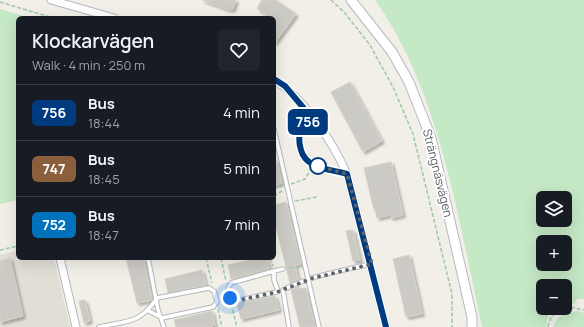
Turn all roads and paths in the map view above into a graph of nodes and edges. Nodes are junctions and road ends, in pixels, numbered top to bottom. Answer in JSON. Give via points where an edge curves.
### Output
{"nodes":[{"id":1,"x":51,"y":0,"type":"edge"},
{"id":2,"x":331,"y":0,"type":"edge"},
{"id":3,"x":352,"y":0,"type":"edge"},
{"id":4,"x":0,"y":2,"type":"edge"},
{"id":5,"x":46,"y":16,"type":"edge"},
{"id":6,"x":101,"y":16,"type":"edge"},
{"id":7,"x":276,"y":80,"type":"edge"},
{"id":8,"x":312,"y":118,"type":"junction"},
{"id":9,"x":276,"y":138,"type":"edge"},
{"id":10,"x":312,"y":164,"type":"junction"},
{"id":11,"x":347,"y":174,"type":"junction"},
{"id":12,"x":287,"y":185,"type":"junction"},
{"id":13,"x":276,"y":188,"type":"edge"},
{"id":14,"x":276,"y":194,"type":"edge"},
{"id":15,"x":317,"y":197,"type":"dead end"},
{"id":16,"x":292,"y":202,"type":"junction"},
{"id":17,"x":16,"y":246,"type":"edge"},
{"id":18,"x":0,"y":250,"type":"edge"},
{"id":19,"x":60,"y":260,"type":"edge"},
{"id":20,"x":148,"y":260,"type":"edge"},
{"id":21,"x":206,"y":260,"type":"edge"},
{"id":22,"x":221,"y":260,"type":"edge"},
{"id":23,"x":271,"y":260,"type":"edge"},
{"id":24,"x":372,"y":264,"type":"junction"},
{"id":25,"x":305,"y":265,"type":"junction"},
{"id":26,"x":283,"y":269,"type":"joint"},
{"id":27,"x":274,"y":271,"type":"junction"},
{"id":28,"x":309,"y":280,"type":"junction"},
{"id":29,"x":228,"y":288,"type":"junction"},
{"id":30,"x":283,"y":290,"type":"junction"},
{"id":31,"x":214,"y":291,"type":"junction"},
{"id":32,"x":277,"y":292,"type":"junction"},
{"id":33,"x":157,"y":298,"type":"junction"},
{"id":34,"x":230,"y":298,"type":"junction"},
{"id":35,"x":217,"y":302,"type":"junction"},
{"id":36,"x":572,"y":307,"type":"edge"},
{"id":37,"x":584,"y":310,"type":"edge"},
{"id":38,"x":149,"y":311,"type":"junction"},
{"id":39,"x":552,"y":315,"type":"edge"},
{"id":40,"x":472,"y":317,"type":"junction"},
{"id":41,"x":162,"y":318,"type":"junction"},
{"id":42,"x":76,"y":327,"type":"edge"},
{"id":43,"x":99,"y":327,"type":"edge"},
{"id":44,"x":164,"y":327,"type":"edge"},
{"id":45,"x":222,"y":327,"type":"edge"},
{"id":46,"x":237,"y":327,"type":"edge"},
{"id":47,"x":289,"y":327,"type":"edge"},
{"id":48,"x":319,"y":327,"type":"edge"},
{"id":49,"x":386,"y":327,"type":"edge"},
{"id":50,"x":452,"y":327,"type":"edge"},
{"id":51,"x":472,"y":327,"type":"edge"},
{"id":52,"x":477,"y":327,"type":"edge"},
{"id":53,"x":548,"y":327,"type":"edge"}],
"edges":[{"from":1,"to":6,"type":"street"},
{"from":2,"to":50,"type":"path","via":[[370,45],[393,87],[413,134],[452,294]]},
{"from":3,"to":40,"type":"main road","name":"Strängnäsvägen","via":[[392,52],[406,76],[431,138]]},
{"from":4,"to":5,"type":"path"},
{"from":7,"to":8,"type":"street","via":[[285,86]]},
{"from":8,"to":10,"type":"lane","via":[[298,138],[303,158]]},
{"from":8,"to":11,"type":"street","via":[[337,152]]},
{"from":9,"to":12,"type":"lane"},
{"from":10,"to":11,"type":"lane"},
{"from":10,"to":12,"type":"path","via":[[305,179]]},
{"from":11,"to":24,"type":"street"},
{"from":12,"to":13,"type":"path"},
{"from":12,"to":14,"type":"path"},
{"from":12,"to":16,"type":"lane"},
{"from":15,"to":16,"type":"path"},
{"from":16,"to":25,"type":"lane"},
{"from":17,"to":18,"type":"path"},
{"from":19,"to":42,"type":"street"},
{"from":20,"to":33,"type":"lane"},
{"from":21,"to":31,"type":"path"},
{"from":22,"to":29,"type":"path"},
{"from":23,"to":27,"type":"path"},
{"from":24,"to":28,"type":"lane"},
{"from":24,"to":49,"type":"street"},
{"from":25,"to":26,"type":"path"},
{"from":25,"to":28,"type":"lane"},
{"from":26,"to":27,"type":"lane"},
{"from":27,"to":29,"type":"lane","via":[[231,283]]},
{"from":27,"to":32,"type":"lane"},
{"from":28,"to":30,"type":"lane"},
{"from":28,"to":48,"type":"lane"},
{"from":29,"to":34,"type":"lane"},
{"from":30,"to":32,"type":"lane"},
{"from":30,"to":47,"type":"lane"},
{"from":31,"to":33,"type":"lane","via":[[209,288]]},
{"from":31,"to":35,"type":"lane"},
{"from":32,"to":34,"type":"lane","via":[[235,301]]},
{"from":33,"to":38,"type":"lane"},
{"from":33,"to":41,"type":"lane"},
{"from":34,"to":46,"type":"path"},
{"from":35,"to":41,"type":"lane","via":[[214,307]]},
{"from":35,"to":45,"type":"path"},
{"from":36,"to":37,"type":"path"},
{"from":38,"to":41,"type":"lane"},
{"from":38,"to":43,"type":"lane","via":[[131,321]]},
{"from":39,"to":53,"type":"path"},
{"from":40,"to":51,"type":"main road","name":"Strängnäsvägen"},
{"from":40,"to":52,"type":"main road","name":"Strängnäsvägen"},
{"from":41,"to":44,"type":"lane"}]}
